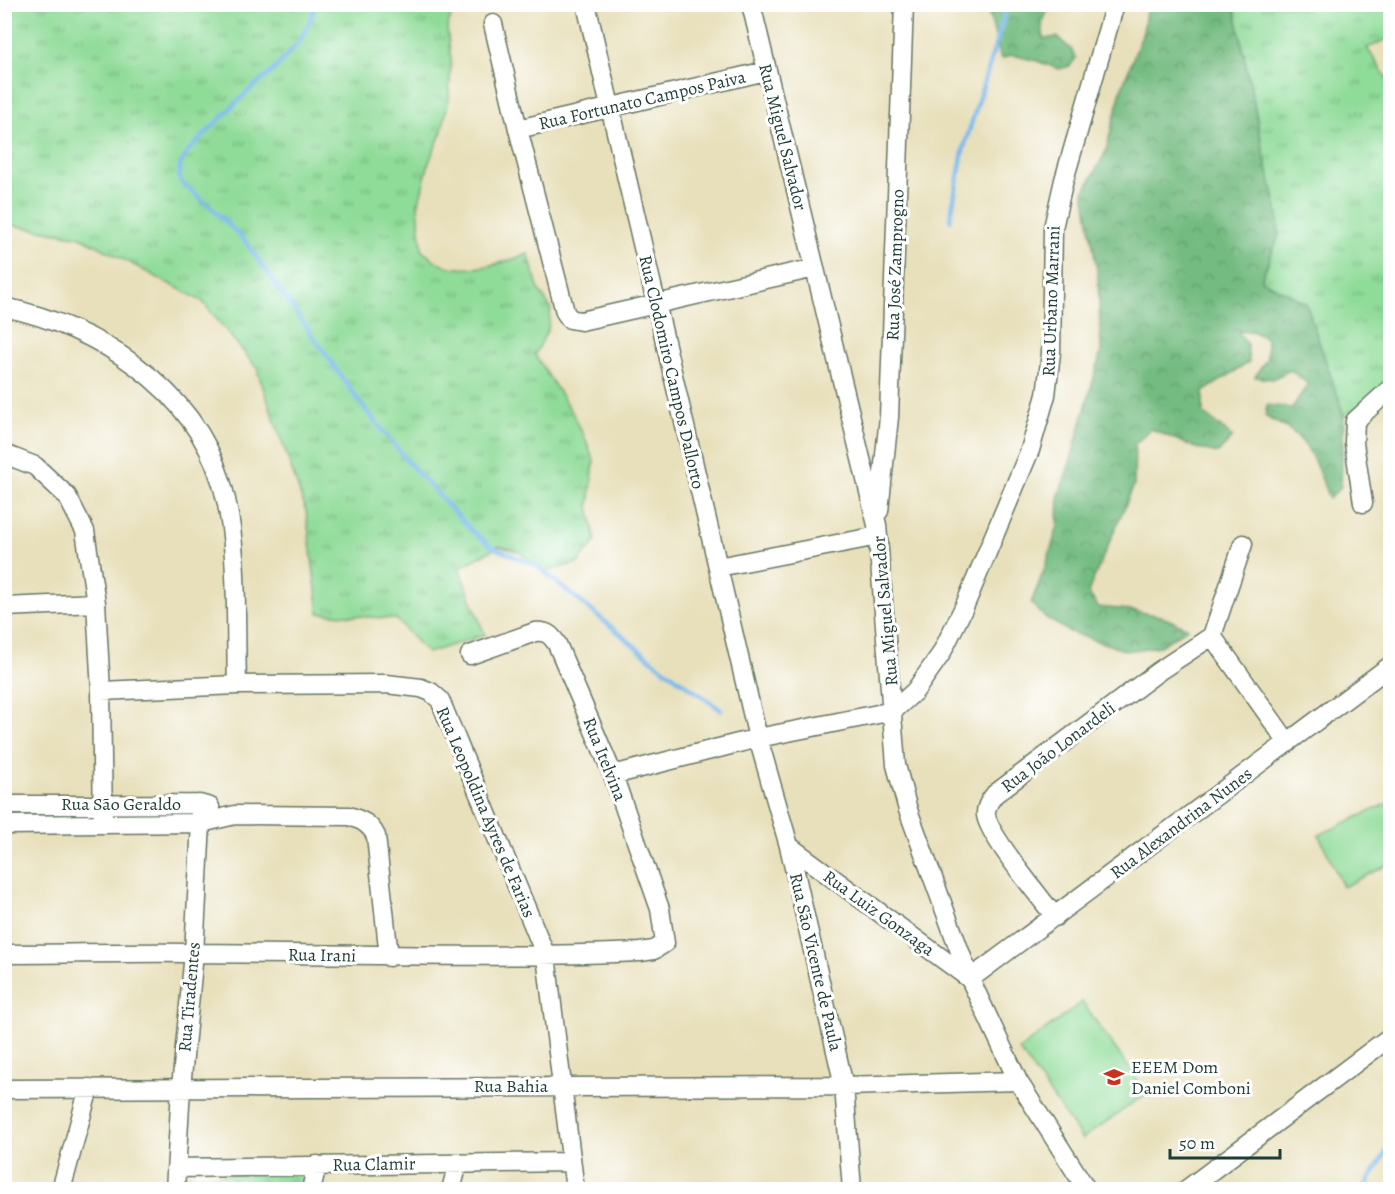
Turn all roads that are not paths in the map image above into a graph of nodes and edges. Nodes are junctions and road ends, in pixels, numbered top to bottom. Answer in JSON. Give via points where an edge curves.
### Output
{"nodes":[{"id":1,"x":586,"y":4,"type":"edge"},
{"id":2,"x":751,"y":4,"type":"edge"},
{"id":3,"x":904,"y":4,"type":"edge"},
{"id":4,"x":1115,"y":4,"type":"edge"},
{"id":5,"x":493,"y":24,"type":"dead end"},
{"id":6,"x":766,"y":71,"type":"junction"},
{"id":7,"x":609,"y":108,"type":"junction"},
{"id":8,"x":518,"y":129,"type":"junction"},
{"id":9,"x":815,"y":268,"type":"junction"},
{"id":10,"x":656,"y":304,"type":"junction"},
{"id":11,"x":4,"y":307,"type":"edge"},
{"id":12,"x":1390,"y":389,"type":"edge"},
{"id":13,"x":4,"y":454,"type":"edge"},
{"id":14,"x":1363,"y":504,"type":"dead end"},
{"id":15,"x":878,"y":530,"type":"junction"},
{"id":16,"x":1243,"y":544,"type":"dead end"},
{"id":17,"x":718,"y":567,"type":"junction"},
{"id":18,"x":96,"y":603,"type":"junction"},
{"id":19,"x":4,"y":607,"type":"edge"},
{"id":20,"x":1212,"y":636,"type":"junction"},
{"id":21,"x":470,"y":655,"type":"dead end"},
{"id":22,"x":1390,"y":666,"type":"edge"},
{"id":23,"x":237,"y":685,"type":"junction"},
{"id":24,"x":101,"y":691,"type":"junction"},
{"id":25,"x":893,"y":711,"type":"junction"},
{"id":26,"x":758,"y":738,"type":"junction"},
{"id":27,"x":1288,"y":743,"type":"junction"},
{"id":28,"x":613,"y":775,"type":"junction"},
{"id":29,"x":103,"y":803,"type":"junction"},
{"id":30,"x":199,"y":804,"type":"junction"},
{"id":31,"x":4,"y":805,"type":"edge"},
{"id":32,"x":235,"y":815,"type":"junction"},
{"id":33,"x":201,"y":823,"type":"junction"},
{"id":34,"x":103,"y":824,"type":"junction"},
{"id":35,"x":4,"y":825,"type":"edge"},
{"id":36,"x":789,"y":846,"type":"junction"},
{"id":37,"x":1055,"y":917,"type":"junction"},
{"id":38,"x":640,"y":952,"type":"joint"},
{"id":39,"x":194,"y":953,"type":"junction"},
{"id":40,"x":4,"y":954,"type":"edge"},
{"id":41,"x":546,"y":956,"type":"junction"},
{"id":42,"x":389,"y":957,"type":"junction"},
{"id":43,"x":970,"y":979,"type":"junction"},
{"id":44,"x":1387,"y":1046,"type":"edge"},
{"id":45,"x":1018,"y":1082,"type":"junction"},
{"id":46,"x":561,"y":1086,"type":"junction"},
{"id":47,"x":844,"y":1086,"type":"junction"},
{"id":48,"x":89,"y":1088,"type":"junction"},
{"id":49,"x":181,"y":1088,"type":"junction"},
{"id":50,"x":4,"y":1089,"type":"edge"},
{"id":51,"x":572,"y":1162,"type":"junction"},
{"id":52,"x":458,"y":1163,"type":"junction"},
{"id":53,"x":317,"y":1165,"type":"junction"},
{"id":54,"x":176,"y":1168,"type":"junction"},
{"id":55,"x":61,"y":1190,"type":"edge"},
{"id":56,"x":175,"y":1190,"type":"edge"},
{"id":57,"x":311,"y":1190,"type":"edge"},
{"id":58,"x":451,"y":1190,"type":"edge"},
{"id":59,"x":575,"y":1190,"type":"edge"},
{"id":60,"x":852,"y":1190,"type":"edge"},
{"id":61,"x":1087,"y":1190,"type":"edge"},
{"id":62,"x":1186,"y":1190,"type":"edge"}],
"edges":[{"from":1,"to":7,"type":"street","name":"Rua Clodomiro Campos Dallorto"},
{"from":2,"to":6,"type":"street","name":"Rua Miguel Salvador"},
{"from":3,"to":15,"type":"street","name":"Rua José Zamprogno","via":[[889,417]]},
{"from":4,"to":25,"type":"street","name":"Rua Urbano Marrani","via":[[1056,211],[1052,239],[1052,353],[1039,422],[965,605],[941,654],[915,691]]},
{"from":5,"to":8,"type":"street","name":"Rua Fortunato Campos Paiva"},
{"from":6,"to":7,"type":"street","name":"Rua Fortunato Campos Paiva"},
{"from":6,"to":9,"type":"street","name":"Rua Miguel Salvador"},
{"from":7,"to":8,"type":"street","name":"Rua Fortunato Campos Paiva"},
{"from":7,"to":10,"type":"street","name":"Rua Clodomiro Campos Dallorto"},
{"from":8,"to":10,"type":"street","name":"Rua Fortunato Campos Paiva","via":[[566,312],[572,321]]},
{"from":9,"to":10,"type":"street"},
{"from":9,"to":15,"type":"street","name":"Rua Miguel Salvador"},
{"from":10,"to":17,"type":"street","name":"Rua Clodomiro Campos Dallorto"},
{"from":11,"to":23,"type":"street","via":[[41,315],[73,328],[143,371],[180,407],[209,451],[228,511],[233,551]]},
{"from":12,"to":14,"type":"street","via":[[1355,421],[1353,438]]},
{"from":13,"to":18,"type":"street","via":[[35,466],[67,496],[85,531]]},
{"from":15,"to":17,"type":"street"},
{"from":15,"to":25,"type":"street","name":"Rua Miguel Salvador"},
{"from":16,"to":20,"type":"street"},
{"from":17,"to":26,"type":"street","name":"Rua Clodomiro Campos Dallorto"},
{"from":18,"to":19,"type":"street"},
{"from":18,"to":24,"type":"street"},
{"from":20,"to":27,"type":"street"},
{"from":20,"to":37,"type":"street","name":"Rua João Lonardeli","via":[[990,799],[986,816],[989,825]]},
{"from":21,"to":28,"type":"street","name":"Rua Itelvina","via":[[536,632],[552,636]]},
{"from":22,"to":27,"type":"street","name":"Rua Alexandrina Nunes"},
{"from":23,"to":24,"type":"street","name":"Rua Leopoldina Ayres de Farias"},
{"from":23,"to":41,"type":"street","name":"Rua Leopoldina Ayres de Farias","via":[[386,684],[431,692],[440,700]]},
{"from":24,"to":29,"type":"street"},
{"from":25,"to":26,"type":"street"},
{"from":25,"to":43,"type":"street","name":"Rua Miguel Salvador","via":[[896,765],[908,810]]},
{"from":26,"to":28,"type":"street"},
{"from":26,"to":36,"type":"street","name":"Rua São Vicente de Paula"},
{"from":27,"to":37,"type":"street","name":"Rua Alexandrina Nunes"},
{"from":28,"to":38,"type":"street","name":"Rua Itelvina","via":[[664,928],[662,946]]},
{"from":29,"to":30,"type":"street","name":"Rua São Geraldo"},
{"from":29,"to":31,"type":"street","name":"Rua São Geraldo"},
{"from":29,"to":34,"type":"street"},
{"from":30,"to":32,"type":"street","name":"Rua São Geraldo"},
{"from":30,"to":33,"type":"street","name":"Rua Tiradentes"},
{"from":32,"to":33,"type":"street","name":"Rua São Geraldo"},
{"from":32,"to":42,"type":"street","name":"Rua São Geraldo","via":[[349,816],[366,823],[376,836]]},
{"from":33,"to":34,"type":"street","name":"Rua São Geraldo"},
{"from":33,"to":39,"type":"street","name":"Rua Tiradentes"},
{"from":34,"to":35,"type":"street","name":"Rua São Geraldo"},
{"from":36,"to":43,"type":"street","name":"Rua Luiz Gonzaga"},
{"from":36,"to":47,"type":"street","name":"Rua São Vicente de Paula"},
{"from":37,"to":43,"type":"street","name":"Rua Alexandrina Nunes"},
{"from":38,"to":41,"type":"street","name":"Rua Irani"},
{"from":39,"to":40,"type":"street","name":"Rua Irani"},
{"from":39,"to":42,"type":"street","name":"Rua Irani"},
{"from":39,"to":49,"type":"street","name":"Rua Tiradentes"},
{"from":41,"to":42,"type":"street","name":"Rua Irani"},
{"from":41,"to":46,"type":"street","name":"Rua Leopoldina Ayres de Farias"},
{"from":43,"to":45,"type":"street","name":"Rua Miguel Salvador"},
{"from":44,"to":62,"type":"street"},
{"from":45,"to":47,"type":"street","name":"Rua Bahia"},
{"from":45,"to":61,"type":"street","name":"Rua Miguel Salvador"},
{"from":46,"to":47,"type":"street","name":"Rua Bahia"},
{"from":46,"to":49,"type":"street","name":"Rua Bahia"},
{"from":46,"to":51,"type":"street","name":"Rua Leopoldina Ayres de Farias"},
{"from":47,"to":60,"type":"street","name":"Rua São Vicente de Paula"},
{"from":48,"to":49,"type":"street","name":"Rua Bahia"},
{"from":48,"to":50,"type":"street","name":"Rua Bahia"},
{"from":48,"to":55,"type":"street"},
{"from":49,"to":54,"type":"street","name":"Rua Tiradentes"},
{"from":51,"to":52,"type":"street","name":"Rua Clamir"},
{"from":51,"to":59,"type":"street","name":"Rua Leopoldina Ayres de Farias"},
{"from":52,"to":53,"type":"street","name":"Rua Clamir"},
{"from":52,"to":58,"type":"street"},
{"from":53,"to":54,"type":"street","name":"Rua Clamir"},
{"from":53,"to":57,"type":"street"},
{"from":54,"to":56,"type":"street","name":"Rua Tiradentes"}]}
